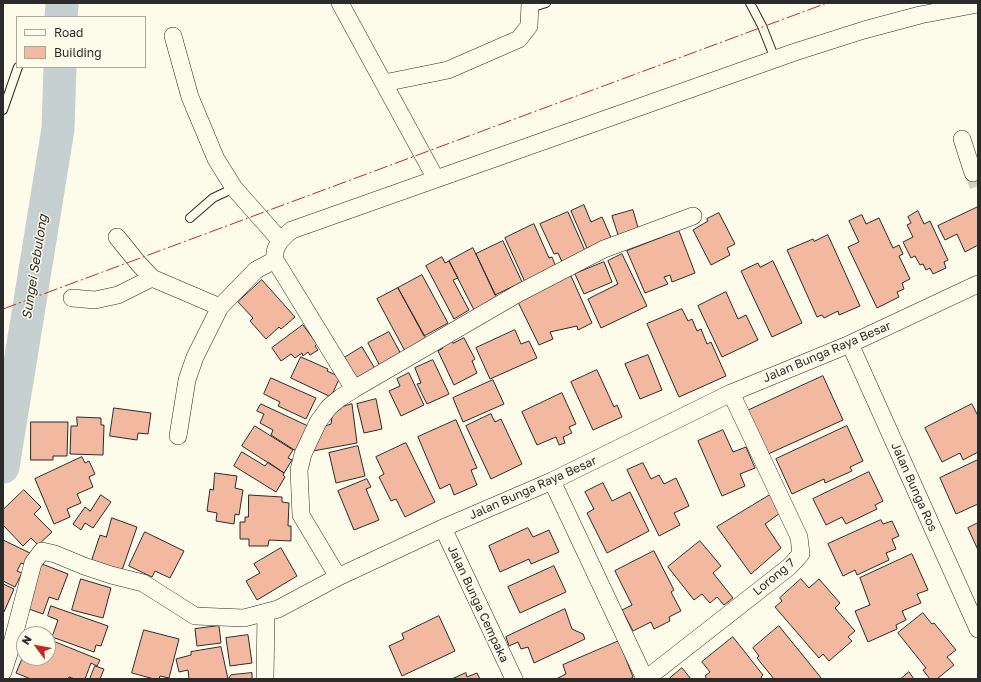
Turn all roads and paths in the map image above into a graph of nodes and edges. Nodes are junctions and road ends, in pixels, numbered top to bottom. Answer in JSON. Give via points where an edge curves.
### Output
{"nodes":[{"id":1,"x":340,"y":3,"type":"edge"},
{"id":2,"x":750,"y":3,"type":"edge"},
{"id":3,"x":978,"y":4,"type":"edge"},
{"id":4,"x":535,"y":5,"type":"edge"},
{"id":5,"x":173,"y":36,"type":"dead end"},
{"id":6,"x":775,"y":59,"type":"junction"},
{"id":7,"x":18,"y":68,"type":"edge"},
{"id":8,"x":384,"y":83,"type":"junction"},
{"id":9,"x":3,"y":110,"type":"edge"},
{"id":10,"x":962,"y":139,"type":"dead end"},
{"id":11,"x":973,"y":173,"type":"tunnel mouth"},
{"id":12,"x":436,"y":179,"type":"junction"},
{"id":13,"x":234,"y":188,"type":"junction"},
{"id":14,"x":694,"y":216,"type":"dead end"},
{"id":15,"x":190,"y":218,"type":"dead end"},
{"id":16,"x":117,"y":238,"type":"dead end"},
{"id":17,"x":280,"y":240,"type":"junction"},
{"id":18,"x":275,"y":260,"type":"junction"},
{"id":19,"x":152,"y":278,"type":"junction"},
{"id":20,"x":978,"y":284,"type":"edge"},
{"id":21,"x":72,"y":298,"type":"dead end"},
{"id":22,"x":220,"y":307,"type":"junction"},
{"id":23,"x":850,"y":344,"type":"junction"},
{"id":24,"x":354,"y":390,"type":"junction"},
{"id":25,"x":731,"y":393,"type":"junction"},
{"id":26,"x":178,"y":436,"type":"dead end"},
{"id":27,"x":552,"y":481,"type":"junction"},
{"id":28,"x":443,"y":528,"type":"junction"},
{"id":29,"x":338,"y":577,"type":"junction"},
{"id":30,"x":266,"y":612,"type":"junction"},
{"id":31,"x":978,"y":629,"type":"edge"},
{"id":32,"x":3,"y":672,"type":"edge"},
{"id":33,"x":266,"y":679,"type":"edge"},
{"id":34,"x":514,"y":679,"type":"edge"},
{"id":35,"x":646,"y":679,"type":"edge"}],
"edges":[{"from":1,"to":8,"type":"street"},
{"from":2,"to":6,"type":"lane"},
{"from":3,"to":6,"type":"street","via":[[920,12]]},
{"from":4,"to":8,"type":"street","via":[[529,26],[519,39],[448,70]]},
{"from":5,"to":13,"type":"street","via":[[190,97],[216,159]]},
{"from":6,"to":12,"type":"street"},
{"from":7,"to":9,"type":"lane"},
{"from":8,"to":12,"type":"street"},
{"from":10,"to":11,"type":"street"},
{"from":12,"to":17,"type":"street","via":[[292,230]]},
{"from":13,"to":15,"type":"lane","via":[[213,198]]},
{"from":13,"to":17,"type":"street"},
{"from":14,"to":24,"type":"street","via":[[604,249],[518,293]]},
{"from":16,"to":19,"type":"street"},
{"from":17,"to":18,"type":"street","via":[[275,249]]},
{"from":18,"to":22,"type":"street","via":[[256,270]]},
{"from":18,"to":24,"type":"street"},
{"from":19,"to":21,"type":"street","via":[[118,294],[96,300]]},
{"from":19,"to":22,"type":"street"},
{"from":20,"to":23,"type":"street","name":"Jalan Bunga Raya Besar"},
{"from":22,"to":26,"type":"street","via":[[195,357],[187,380]]},
{"from":23,"to":25,"type":"street","name":"Jalan Bunga Raya Besar"},
{"from":23,"to":31,"type":"street","name":"Jalan Bunga Ros"},
{"from":24,"to":29,"type":"street","via":[[329,407],[318,422],[303,454],[299,470],[301,515]]},
{"from":25,"to":27,"type":"street","name":"Jalan Bunga Raya Besar"},
{"from":25,"to":35,"type":"street","name":"Lorong 7","via":[[799,537],[801,554],[789,567]]},
{"from":27,"to":28,"type":"street","name":"Jalan Bunga Raya Besar"},
{"from":27,"to":35,"type":"street"},
{"from":28,"to":29,"type":"street","name":"Jalan Bunga Raya Besar"},
{"from":28,"to":34,"type":"street","name":"Jalan Bunga Cempaka"},
{"from":29,"to":30,"type":"street","name":"Jalan Bunga Raya Besar","via":[[278,609]]},
{"from":30,"to":32,"type":"street","name":"Jalan Bunga Raya Besar","via":[[244,618],[195,616],[143,583],[111,575],[42,551],[33,563]]},
{"from":30,"to":33,"type":"street"}]}
